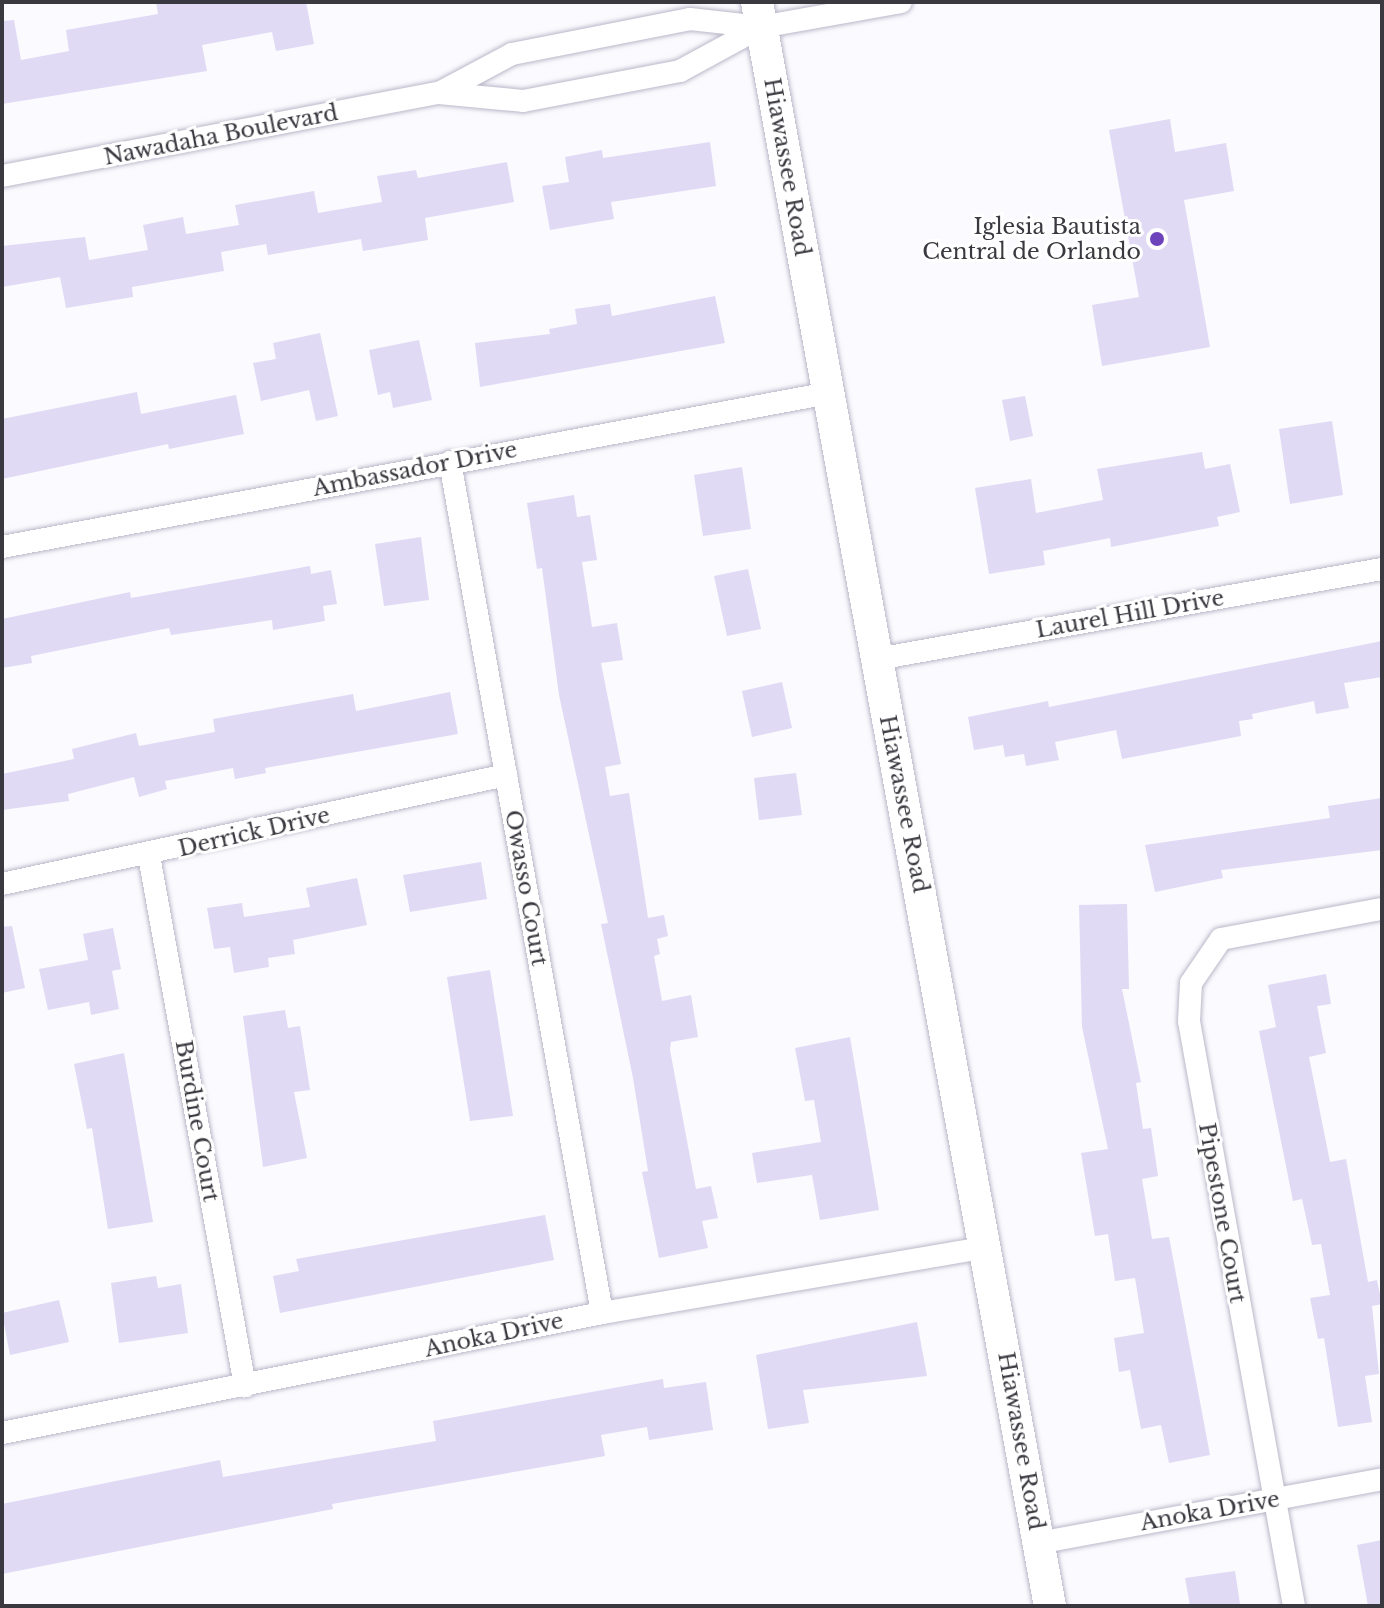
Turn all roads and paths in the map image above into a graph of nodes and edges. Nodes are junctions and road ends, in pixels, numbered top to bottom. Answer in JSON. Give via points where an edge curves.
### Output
{"nodes":[{"id":1,"x":901,"y":2,"type":"edge"},
{"id":2,"x":759,"y":14,"type":"edge"},
{"id":3,"x":439,"y":93,"type":"junction"},
{"id":4,"x":2,"y":176,"type":"edge"},
{"id":5,"x":829,"y":393,"type":"junction"},
{"id":6,"x":450,"y":462,"type":"junction"},
{"id":7,"x":2,"y":547,"type":"edge"},
{"id":8,"x":1382,"y":569,"type":"edge"},
{"id":9,"x":877,"y":659,"type":"junction"},
{"id":10,"x":506,"y":775,"type":"junction"},
{"id":11,"x":149,"y":856,"type":"junction"},
{"id":12,"x":2,"y":884,"type":"edge"},
{"id":13,"x":1382,"y":909,"type":"edge"},
{"id":14,"x":987,"y":1247,"type":"junction"},
{"id":15,"x":602,"y":1313,"type":"junction"},
{"id":16,"x":245,"y":1386,"type":"junction"},
{"id":17,"x":2,"y":1433,"type":"edge"},
{"id":18,"x":1382,"y":1479,"type":"edge"},
{"id":19,"x":1273,"y":1500,"type":"junction"},
{"id":20,"x":1038,"y":1543,"type":"junction"},
{"id":21,"x":1050,"y":1606,"type":"edge"},
{"id":22,"x":1294,"y":1606,"type":"edge"}],
"edges":[{"from":1,"to":2,"type":"street"},
{"from":2,"to":3,"type":"street","name":"Nawadaha Boulevard","via":[[690,19],[512,54]]},
{"from":2,"to":3,"type":"street","name":"Nawadaha Boulevard","via":[[680,71],[523,101]]},
{"from":2,"to":5,"type":"main road","name":"Hiawassee Road"},
{"from":3,"to":4,"type":"street","name":"Nawadaha Boulevard"},
{"from":5,"to":6,"type":"street","name":"Ambassador Drive"},
{"from":5,"to":9,"type":"main road","name":"Hiawassee Road"},
{"from":6,"to":7,"type":"street","name":"Ambassador Drive"},
{"from":6,"to":10,"type":"street","name":"Owasso Court"},
{"from":8,"to":9,"type":"street","name":"Laurel Hill Drive"},
{"from":9,"to":14,"type":"main road","name":"Hiawassee Road"},
{"from":10,"to":11,"type":"street","name":"Derrick Drive"},
{"from":10,"to":15,"type":"street","name":"Owasso Court"},
{"from":11,"to":12,"type":"street","name":"Derrick Drive"},
{"from":11,"to":16,"type":"street","name":"Burdine Court"},
{"from":13,"to":19,"type":"street","name":"Pipestone Court","via":[[1221,939],[1191,983],[1189,1021]]},
{"from":14,"to":15,"type":"street","name":"Anoka Drive"},
{"from":14,"to":20,"type":"main road","name":"Hiawassee Road"},
{"from":15,"to":16,"type":"street","name":"Anoka Drive"},
{"from":16,"to":17,"type":"street","name":"Anoka Drive"},
{"from":18,"to":19,"type":"street","name":"Anoka Drive"},
{"from":19,"to":20,"type":"street","name":"Anoka Drive"},
{"from":19,"to":22,"type":"street","name":"Pipestone Court"},
{"from":20,"to":21,"type":"main road","name":"Hiawassee Road"}]}
